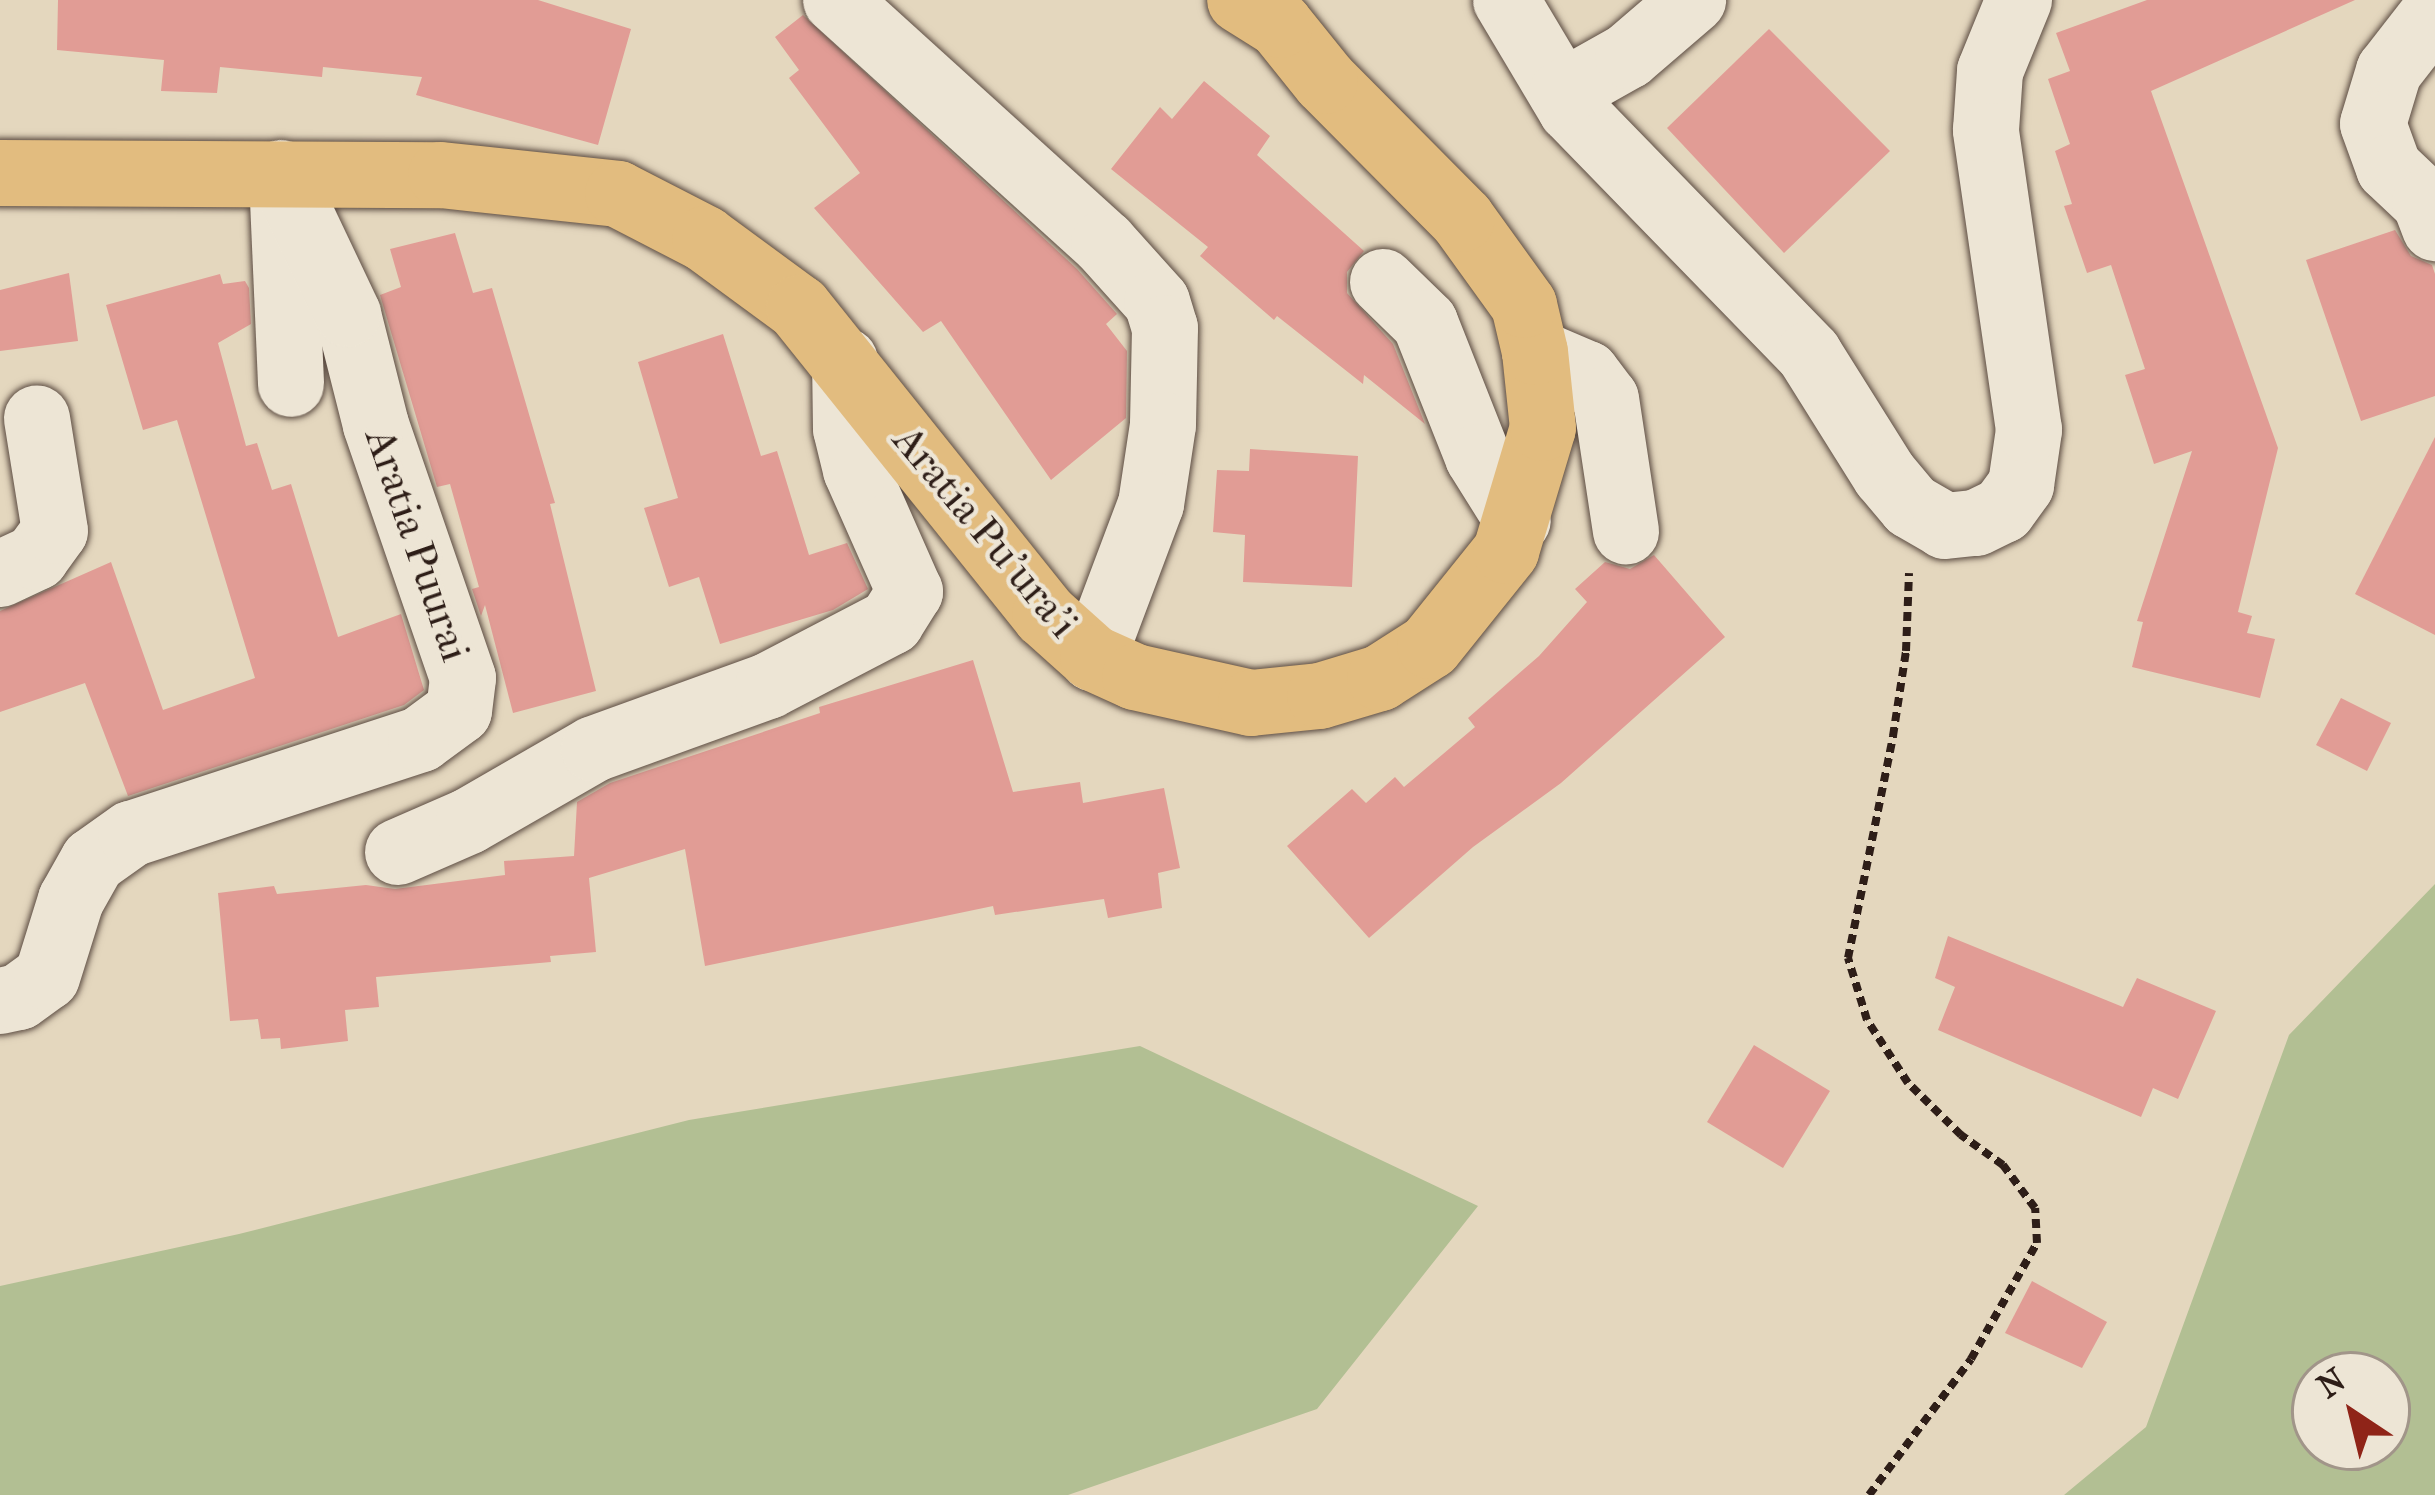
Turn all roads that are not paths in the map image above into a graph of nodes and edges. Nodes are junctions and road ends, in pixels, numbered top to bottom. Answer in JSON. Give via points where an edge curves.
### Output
{"nodes":[{"id":1,"x":836,"y":0,"type":"edge"},
{"id":2,"x":1506,"y":0,"type":"edge"},
{"id":3,"x":1693,"y":0,"type":"edge"},
{"id":4,"x":2018,"y":0,"type":"edge"},
{"id":5,"x":1272,"y":11,"type":"edge"},
{"id":6,"x":2435,"y":12,"type":"edge"},
{"id":7,"x":1562,"y":93,"type":"junction"},
{"id":8,"x":281,"y":172,"type":"junction"},
{"id":9,"x":0,"y":173,"type":"edge"},
{"id":10,"x":2435,"y":228,"type":"edge"},
{"id":11,"x":1382,"y":282,"type":"dead end"},
{"id":12,"x":1534,"y":352,"type":"junction"},
{"id":13,"x":845,"y":362,"type":"junction"},
{"id":14,"x":291,"y":383,"type":"dead end"},
{"id":15,"x":37,"y":418,"type":"dead end"},
{"id":16,"x":1518,"y":521,"type":"junction"},
{"id":17,"x":1626,"y":532,"type":"dead end"},
{"id":18,"x":0,"y":574,"type":"edge"},
{"id":19,"x":1093,"y":658,"type":"junction"},
{"id":20,"x":398,"y":851,"type":"dead end"},
{"id":21,"x":0,"y":1001,"type":"edge"}],
"edges":[{"from":1,"to":19,"type":"street","via":[[1104,243],[1157,302],[1165,328],[1163,425],[1151,504]]},
{"from":2,"to":7,"type":"street"},
{"from":3,"to":7,"type":"street","via":[[1628,56]]},
{"from":4,"to":7,"type":"street","via":[[1990,70],[1986,130],[2029,430],[2021,484],[2003,510],[1976,523],[1945,526],[1911,506],[1809,354]]},
{"from":5,"to":12,"type":"main road","name":"Aratia Pu'ura'i","via":[[1491,256],[1523,305]]},
{"from":6,"to":10,"type":"street","via":[[2389,71],[2373,124],[2389,168],[2425,202]]},
{"from":8,"to":9,"type":"main road","name":"Aratia Pu'ura'i"},
{"from":8,"to":13,"type":"main road","name":"Aratia Pu'ura'i","via":[[441,175],[618,194],[705,239],[800,308]]},
{"from":8,"to":14,"type":"street"},
{"from":8,"to":21,"type":"street","name":"Aratia Puurai","via":[[348,314],[376,424],[463,679],[460,712],[421,740],[131,834],[93,861],[71,900],[47,977]]},
{"from":11,"to":16,"type":"street","via":[[1425,322],[1478,457]]},
{"from":12,"to":16,"type":"main road","name":"Aratia Pu'ura'i","via":[[1543,428]]},
{"from":12,"to":17,"type":"street","via":[[1587,374],[1606,399]]},
{"from":13,"to":19,"type":"main road","name":"Aratia Pu'ura'i","via":[[1045,615]]},
{"from":13,"to":20,"type":"street","via":[[845,429],[856,470],[910,592],[891,622],[768,686],[594,749],[470,821]]},
{"from":15,"to":18,"type":"street","via":[[55,531],[37,557]]},
{"from":16,"to":19,"type":"main road","name":"Aratia Pu'ura'i","via":[[1506,551],[1430,646],[1380,678],[1320,697],[1251,703],[1136,677]]}]}
